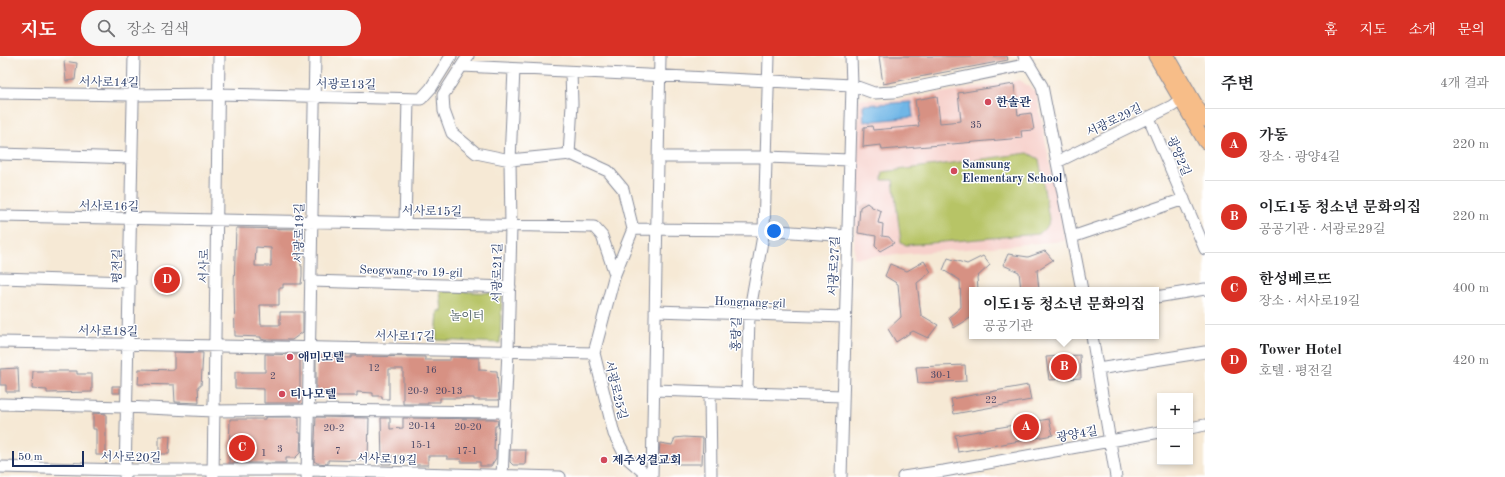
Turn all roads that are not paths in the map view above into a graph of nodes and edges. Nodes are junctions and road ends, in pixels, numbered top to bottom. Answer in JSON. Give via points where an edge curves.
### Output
{"nodes":[{"id":1,"x":134,"y":56,"type":"edge"},
{"id":2,"x":219,"y":56,"type":"edge"},
{"id":3,"x":315,"y":56,"type":"edge"},
{"id":4,"x":451,"y":56,"type":"edge"},
{"id":5,"x":468,"y":56,"type":"edge"},
{"id":6,"x":660,"y":56,"type":"edge"},
{"id":7,"x":769,"y":56,"type":"edge"},
{"id":8,"x":851,"y":56,"type":"edge"},
{"id":9,"x":1154,"y":56,"type":"edge"},
{"id":10,"x":1168,"y":56,"type":"edge"},
{"id":11,"x":1027,"y":60,"type":"edge"},
{"id":12,"x":462,"y":66,"type":"junction"},
{"id":13,"x":514,"y":69,"type":"junction"},
{"id":14,"x":571,"y":72,"type":"junction"},
{"id":15,"x":659,"y":76,"type":"junction"},
{"id":16,"x":768,"y":81,"type":"junction"},
{"id":17,"x":852,"y":85,"type":"junction"},
{"id":18,"x":431,"y":88,"type":"junction"},
{"id":19,"x":0,"y":93,"type":"edge"},
{"id":20,"x":218,"y":94,"type":"junction"},
{"id":21,"x":132,"y":95,"type":"junction"},
{"id":22,"x":443,"y":95,"type":"junction"},
{"id":23,"x":315,"y":96,"type":"junction"},
{"id":24,"x":408,"y":99,"type":"junction"},
{"id":25,"x":1180,"y":100,"type":"junction"},
{"id":26,"x":1148,"y":118,"type":"junction"},
{"id":27,"x":1205,"y":120,"type":"edge"},
{"id":28,"x":1205,"y":142,"type":"edge"},
{"id":29,"x":0,"y":154,"type":"edge"},
{"id":30,"x":569,"y":155,"type":"junction"},
{"id":31,"x":658,"y":157,"type":"junction"},
{"id":32,"x":766,"y":157,"type":"junction"},
{"id":33,"x":132,"y":158,"type":"junction"},
{"id":34,"x":510,"y":160,"type":"junction"},
{"id":35,"x":850,"y":160,"type":"junction"},
{"id":36,"x":1057,"y":162,"type":"junction"},
{"id":37,"x":1184,"y":200,"type":"junction"},
{"id":38,"x":0,"y":216,"type":"edge"},
{"id":39,"x":131,"y":219,"type":"junction"},
{"id":40,"x":217,"y":221,"type":"junction"},
{"id":41,"x":312,"y":222,"type":"junction"},
{"id":42,"x":405,"y":224,"type":"junction"},
{"id":43,"x":511,"y":226,"type":"junction"},
{"id":44,"x":633,"y":229,"type":"junction"},
{"id":45,"x":656,"y":229,"type":"junction"},
{"id":46,"x":764,"y":230,"type":"junction"},
{"id":47,"x":848,"y":236,"type":"junction"},
{"id":48,"x":1072,"y":237,"type":"junction"},
{"id":49,"x":1205,"y":249,"type":"edge"},
{"id":50,"x":615,"y":274,"type":"junction"},
{"id":51,"x":0,"y":278,"type":"edge"},
{"id":52,"x":311,"y":281,"type":"junction"},
{"id":53,"x":130,"y":282,"type":"junction"},
{"id":54,"x":510,"y":287,"type":"junction"},
{"id":55,"x":1081,"y":287,"type":"edge"},
{"id":56,"x":1205,"y":289,"type":"edge"},
{"id":57,"x":1159,"y":297,"type":"edge"},
{"id":58,"x":655,"y":311,"type":"junction"},
{"id":59,"x":749,"y":315,"type":"junction"},
{"id":60,"x":845,"y":317,"type":"junction"},
{"id":61,"x":1093,"y":339,"type":"edge"},
{"id":62,"x":0,"y":342,"type":"edge"},
{"id":63,"x":128,"y":344,"type":"junction"},
{"id":64,"x":216,"y":346,"type":"junction"},
{"id":65,"x":310,"y":347,"type":"junction"},
{"id":66,"x":508,"y":351,"type":"junction"},
{"id":67,"x":594,"y":352,"type":"junction"},
{"id":68,"x":1205,"y":352,"type":"edge"},
{"id":69,"x":1098,"y":369,"type":"junction"},
{"id":70,"x":654,"y":390,"type":"junction"},
{"id":71,"x":710,"y":392,"type":"junction"},
{"id":72,"x":747,"y":393,"type":"junction"},
{"id":73,"x":843,"y":396,"type":"junction"},
{"id":74,"x":0,"y":404,"type":"edge"},
{"id":75,"x":126,"y":407,"type":"junction"},
{"id":76,"x":309,"y":410,"type":"junction"},
{"id":77,"x":213,"y":411,"type":"junction"},
{"id":78,"x":505,"y":412,"type":"junction"},
{"id":79,"x":1205,"y":425,"type":"edge"},
{"id":80,"x":1193,"y":427,"type":"edge"},
{"id":81,"x":1157,"y":433,"type":"edge"},
{"id":82,"x":1110,"y":441,"type":"junction"},
{"id":83,"x":0,"y":467,"type":"edge"},
{"id":84,"x":77,"y":473,"type":"edge"},
{"id":85,"x":125,"y":474,"type":"edge"},
{"id":86,"x":213,"y":474,"type":"edge"},
{"id":87,"x":308,"y":474,"type":"edge"},
{"id":88,"x":945,"y":474,"type":"edge"},
{"id":89,"x":502,"y":476,"type":"edge"},
{"id":90,"x":560,"y":477,"type":"edge"},
{"id":91,"x":651,"y":477,"type":"edge"},
{"id":92,"x":711,"y":477,"type":"edge"},
{"id":93,"x":840,"y":477,"type":"edge"},
{"id":94,"x":903,"y":477,"type":"edge"},
{"id":95,"x":1116,"y":477,"type":"edge"}],
"edges":[{"from":1,"to":21,"type":"street","name":"평전길"},
{"from":2,"to":20,"type":"street","name":"서사로"},
{"from":3,"to":23,"type":"street","name":"서광로19길"},
{"from":4,"to":18,"type":"street","name":"서광로13길"},
{"from":5,"to":12,"type":"street"},
{"from":6,"to":15,"type":"street"},
{"from":7,"to":16,"type":"street","name":"홍랑길"},
{"from":8,"to":17,"type":"street","name":"서광로27길"},
{"from":9,"to":25,"type":"main road"},
{"from":10,"to":27,"type":"main road"},
{"from":11,"to":17,"type":"street","via":[[894,92],[874,93]]},
{"from":11,"to":36,"type":"street","via":[[1042,86]]},
{"from":12,"to":13,"type":"street"},
{"from":12,"to":22,"type":"street"},
{"from":13,"to":14,"type":"street"},
{"from":13,"to":34,"type":"street","name":"서광로21길"},
{"from":14,"to":15,"type":"street"},
{"from":14,"to":30,"type":"street"},
{"from":15,"to":16,"type":"street"},
{"from":15,"to":31,"type":"street"},
{"from":16,"to":17,"type":"street"},
{"from":16,"to":32,"type":"street","name":"홍랑길"},
{"from":17,"to":35,"type":"street","name":"서광로27길"},
{"from":18,"to":22,"type":"street"},
{"from":18,"to":24,"type":"street","name":"서광로13길","via":[[420,99]]},
{"from":19,"to":21,"type":"street","name":"서사로14길"},
{"from":20,"to":21,"type":"street","name":"서사로14길"},
{"from":20,"to":23,"type":"street","name":"서광로13길"},
{"from":20,"to":40,"type":"street","name":"서사로"},
{"from":21,"to":33,"type":"street","name":"평전길"},
{"from":22,"to":34,"type":"street","via":[[444,111],[452,133],[476,153]]},
{"from":23,"to":24,"type":"street","name":"서광로13길"},
{"from":23,"to":41,"type":"street","name":"서광로19길"},
{"from":24,"to":42,"type":"street"},
{"from":25,"to":26,"type":"street","name":"서광로29길"},
{"from":25,"to":28,"type":"main road"},
{"from":26,"to":36,"type":"street","name":"서광로29길"},
{"from":26,"to":37,"type":"street","name":"광양2길"},
{"from":29,"to":33,"type":"street"},
{"from":30,"to":34,"type":"street"},
{"from":30,"to":44,"type":"street","via":[[572,154],[608,171],[623,189]]},
{"from":31,"to":32,"type":"street"},
{"from":31,"to":45,"type":"street"},
{"from":32,"to":35,"type":"street"},
{"from":32,"to":46,"type":"street","name":"홍랑길"},
{"from":33,"to":39,"type":"street","name":"평전길"},
{"from":34,"to":43,"type":"street","name":"서광로21길"},
{"from":35,"to":47,"type":"street","name":"서광로27길"},
{"from":36,"to":48,"type":"street"},
{"from":37,"to":48,"type":"street"},
{"from":37,"to":49,"type":"street","name":"광양2길"},
{"from":38,"to":39,"type":"street","name":"서사로16길"},
{"from":39,"to":40,"type":"street","name":"서사로16길"},
{"from":39,"to":53,"type":"street","name":"평전길"},
{"from":40,"to":41,"type":"street","name":"서사로15길"},
{"from":40,"to":64,"type":"street","name":"서사로"},
{"from":41,"to":42,"type":"street","name":"서사로15길"},
{"from":41,"to":52,"type":"street","name":"서광로19길"},
{"from":42,"to":43,"type":"street","name":"서사로15길"},
{"from":43,"to":50,"type":"street","name":"서사로15길","via":[[594,227],[602,236]]},
{"from":43,"to":54,"type":"street","name":"서광로21길"},
{"from":44,"to":45,"type":"street"},
{"from":44,"to":50,"type":"street","name":"서광로25길"},
{"from":45,"to":46,"type":"street"},
{"from":45,"to":58,"type":"street"},
{"from":46,"to":47,"type":"street"},
{"from":46,"to":59,"type":"street","name":"홍랑길"},
{"from":47,"to":60,"type":"street","name":"서광로27길"},
{"from":48,"to":55,"type":"street"},
{"from":50,"to":67,"type":"street","name":"서광로25길"},
{"from":51,"to":53,"type":"street"},
{"from":52,"to":54,"type":"street","name":"Seogwang-ro 19-gil"},
{"from":52,"to":65,"type":"street","name":"서광로19길"},
{"from":53,"to":63,"type":"street","name":"평전길"},
{"from":54,"to":66,"type":"street","name":"서광로21길"},
{"from":56,"to":57,"type":"street"},
{"from":58,"to":59,"type":"street","name":"Hongnang-gil"},
{"from":58,"to":70,"type":"street"},
{"from":59,"to":60,"type":"street","name":"Hongnang-gil"},
{"from":59,"to":72,"type":"street","name":"홍랑길"},
{"from":60,"to":73,"type":"street","name":"서광로27길"},
{"from":61,"to":69,"type":"street"},
{"from":62,"to":63,"type":"street","name":"서사로18길"},
{"from":63,"to":64,"type":"street","name":"서사로18길"},
{"from":63,"to":75,"type":"street","name":"평전길"},
{"from":64,"to":65,"type":"street","name":"서사로17길"},
{"from":64,"to":77,"type":"street","name":"서사로"},
{"from":65,"to":66,"type":"street","name":"서사로17길"},
{"from":65,"to":76,"type":"street","name":"서광로19길"},
{"from":66,"to":67,"type":"street","name":"서사로17길"},
{"from":66,"to":78,"type":"street","name":"서광로21길"},
{"from":67,"to":91,"type":"street","name":"서광로25길","via":[[614,434],[626,457]]},
{"from":68,"to":69,"type":"street"},
{"from":69,"to":82,"type":"street"},
{"from":70,"to":71,"type":"street"},
{"from":70,"to":91,"type":"street"},
{"from":71,"to":72,"type":"street"},
{"from":71,"to":92,"type":"street"},
{"from":72,"to":73,"type":"street"},
{"from":73,"to":93,"type":"street","name":"서광로27길"},
{"from":74,"to":75,"type":"street"},
{"from":75,"to":77,"type":"street"},
{"from":75,"to":85,"type":"street","name":"평전길"},
{"from":76,"to":77,"type":"street"},
{"from":76,"to":78,"type":"street"},
{"from":76,"to":87,"type":"street","name":"서광로19길"},
{"from":77,"to":86,"type":"street","name":"서사로"},
{"from":78,"to":89,"type":"street","name":"서광로21길"},
{"from":79,"to":80,"type":"street"},
{"from":81,"to":82,"type":"street","name":"광양4길"},
{"from":82,"to":88,"type":"street","name":"광양4길"},
{"from":82,"to":95,"type":"street"},
{"from":83,"to":84,"type":"street","name":"서사로20길"},
{"from":84,"to":85,"type":"street","name":"서사로20길"},
{"from":85,"to":86,"type":"street","name":"서사로20길"},
{"from":86,"to":87,"type":"street","name":"서사로19길"},
{"from":87,"to":89,"type":"street","name":"서사로19길"},
{"from":88,"to":94,"type":"street","name":"광양4길"},
{"from":89,"to":90,"type":"street","name":"서사로19길"}]}
